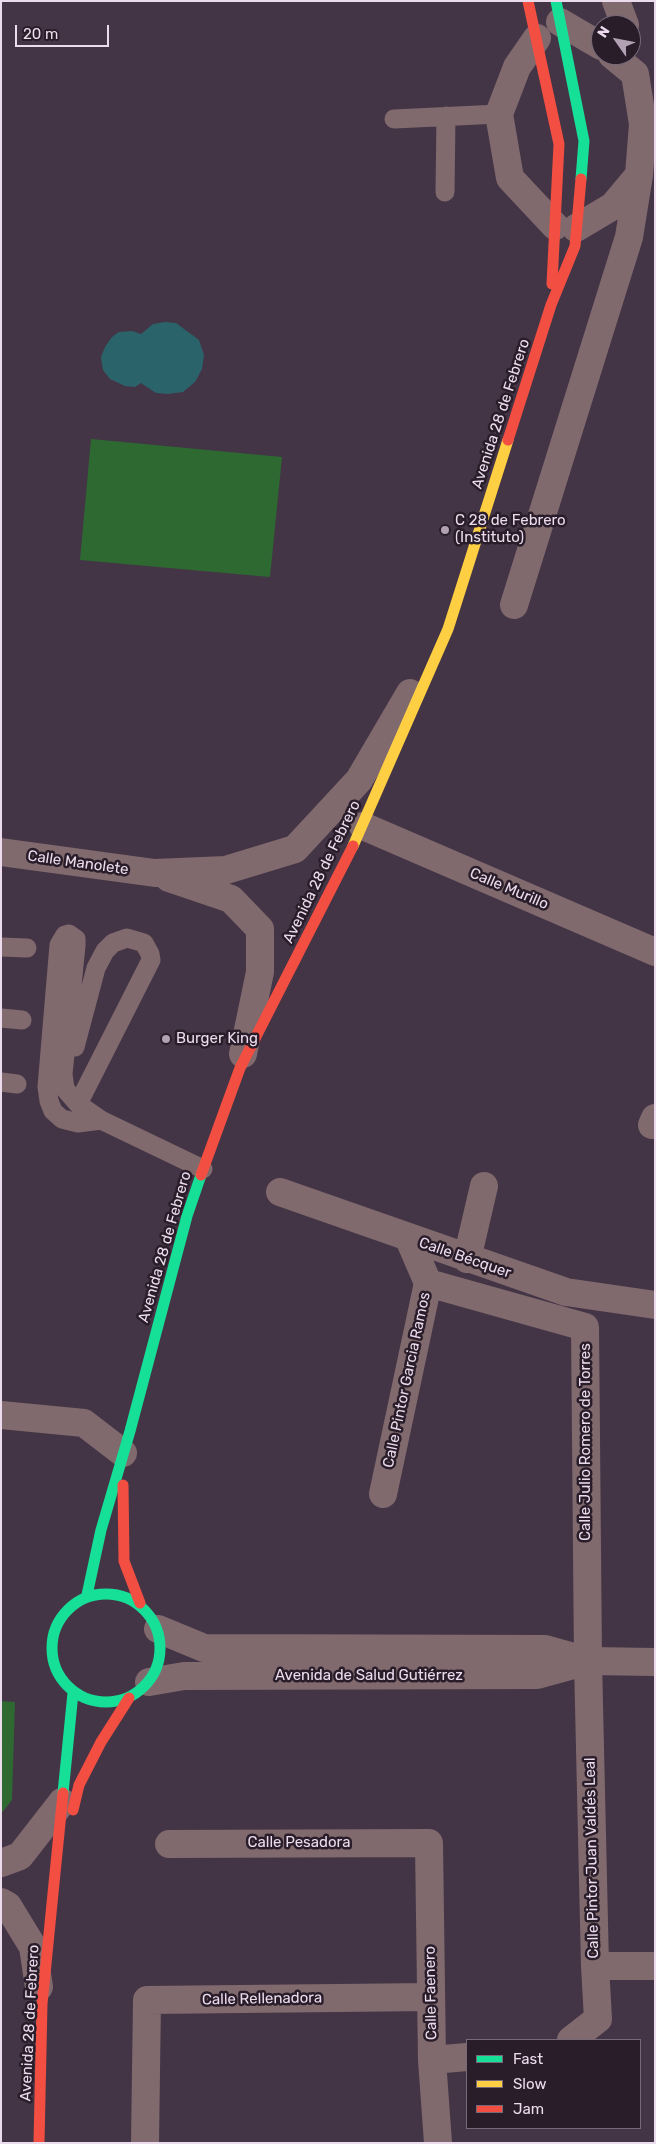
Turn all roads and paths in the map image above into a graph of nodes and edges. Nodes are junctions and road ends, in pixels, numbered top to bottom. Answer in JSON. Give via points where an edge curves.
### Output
{"nodes":[{"id":1,"x":528,"y":1,"type":"edge"},
{"id":2,"x":616,"y":1,"type":"edge"},
{"id":3,"x":558,"y":12,"type":"edge"},
{"id":4,"x":621,"y":15,"type":"edge"},
{"id":5,"x":537,"y":38,"type":"junction"},
{"id":6,"x":591,"y":38,"type":"edge"},
{"id":7,"x":633,"y":65,"type":"edge"},
{"id":8,"x":499,"y":114,"type":"junction"},
{"id":9,"x":446,"y":116,"type":"junction"},
{"id":10,"x":394,"y":119,"type":"dead end"},
{"id":11,"x":639,"y":175,"type":"junction"},
{"id":12,"x":445,"y":192,"type":"dead end"},
{"id":13,"x":566,"y":227,"type":"junction"},
{"id":14,"x":551,"y":305,"type":"junction"},
{"id":15,"x":514,"y":606,"type":"dead end"},
{"id":16,"x":448,"y":629,"type":"junction"},
{"id":17,"x":363,"y":826,"type":"junction"},
{"id":18,"x":1,"y":852,"type":"edge"},
{"id":19,"x":155,"y":873,"type":"junction"},
{"id":20,"x":1,"y":947,"type":"edge"},
{"id":21,"x":27,"y":948,"type":"dead end"},
{"id":22,"x":655,"y":952,"type":"edge"},
{"id":23,"x":1,"y":1018,"type":"edge"},
{"id":24,"x":22,"y":1020,"type":"dead end"},
{"id":25,"x":240,"y":1068,"type":"junction"},
{"id":26,"x":65,"y":1089,"type":"junction"},
{"id":27,"x":78,"y":1104,"type":"junction"},
{"id":28,"x":101,"y":1120,"type":"junction"},
{"id":29,"x":203,"y":1169,"type":"junction"},
{"id":30,"x":484,"y":1186,"type":"dead end"},
{"id":31,"x":280,"y":1192,"type":"dead end"},
{"id":32,"x":409,"y":1239,"type":"junction"},
{"id":33,"x":467,"y":1259,"type":"junction"},
{"id":34,"x":428,"y":1283,"type":"junction"},
{"id":35,"x":655,"y":1305,"type":"edge"},
{"id":36,"x":1,"y":1415,"type":"edge"},
{"id":37,"x":123,"y":1453,"type":"junction"},
{"id":38,"x":383,"y":1494,"type":"dead end"},
{"id":39,"x":87,"y":1595,"type":"junction"},
{"id":40,"x":140,"y":1603,"type":"junction"},
{"id":41,"x":158,"y":1628,"type":"junction"},
{"id":42,"x":588,"y":1661,"type":"junction"},
{"id":43,"x":655,"y":1662,"type":"edge"},
{"id":44,"x":139,"y":1690,"type":"junction"},
{"id":45,"x":74,"y":1693,"type":"junction"},
{"id":46,"x":62,"y":1802,"type":"junction"},
{"id":47,"x":429,"y":1843,"type":"joint"},
{"id":48,"x":169,"y":1844,"type":"dead end"},
{"id":49,"x":1,"y":1863,"type":"edge"},
{"id":50,"x":56,"y":1875,"type":"junction"},
{"id":51,"x":1,"y":1902,"type":"edge"},
{"id":52,"x":595,"y":1966,"type":"junction"},
{"id":53,"x":655,"y":1966,"type":"edge"},
{"id":54,"x":432,"y":1997,"type":"junction"},
{"id":55,"x":42,"y":2004,"type":"junction"},
{"id":56,"x":572,"y":2039,"type":"edge"},
{"id":57,"x":466,"y":2057,"type":"edge"},
{"id":58,"x":432,"y":2060,"type":"junction"},
{"id":59,"x":39,"y":2143,"type":"edge"},
{"id":60,"x":145,"y":2143,"type":"edge"},
{"id":61,"x":438,"y":2143,"type":"edge"}],
"edges":[{"from":1,"to":5,"type":"main road","name":"Avenida 28 de Febrero"},
{"from":2,"to":4,"type":"street"},
{"from":3,"to":6,"type":"street"},
{"from":3,"to":13,"type":"main road","name":"Avenida 28 de Febrero","via":[[584,141]]},
{"from":5,"to":8,"type":"street","via":[[517,67]]},
{"from":5,"to":13,"type":"main road","name":"Avenida 28 de Febrero","via":[[559,144]]},
{"from":7,"to":11,"type":"street","via":[[643,124]]},
{"from":8,"to":9,"type":"lane"},
{"from":8,"to":13,"type":"street","via":[[510,178]]},
{"from":9,"to":10,"type":"lane"},
{"from":9,"to":12,"type":"lane"},
{"from":11,"to":13,"type":"street","via":[[613,206]]},
{"from":11,"to":15,"type":"street","via":[[629,237]]},
{"from":13,"to":14,"type":"main road","name":"Avenida 28 de Febrero"},
{"from":13,"to":14,"type":"main road","name":"Avenida 28 de Febrero","via":[[575,246]]},
{"from":14,"to":16,"type":"main road","name":"Avenida 28 de Febrero"},
{"from":16,"to":17,"type":"main road","name":"Avenida 28 de Febrero"},
{"from":16,"to":19,"type":"street","via":[[359,780],[295,848],[226,870]]},
{"from":17,"to":22,"type":"street","name":"Calle Murillo"},
{"from":17,"to":25,"type":"main road","name":"Avenida 28 de Febrero"},
{"from":18,"to":19,"type":"street","name":"Calle Manolete"},
{"from":19,"to":25,"type":"street","via":[[231,900],[260,929],[260,972]]},
{"from":20,"to":21,"type":"lane"},
{"from":23,"to":24,"type":"lane"},
{"from":25,"to":29,"type":"main road","name":"Avenida 28 de Febrero"},
{"from":26,"to":27,"type":"lane"},
{"from":26,"to":27,"type":"lane","via":[[96,968],[113,943],[127,938],[138,940],[148,949],[151,960]]},
{"from":26,"to":28,"type":"lane","via":[[63,1074],[76,946],[76,939],[69,934],[59,944],[47,1087],[49,1101],[53,1111],[62,1119],[78,1123]]},
{"from":27,"to":28,"type":"lane"},
{"from":28,"to":29,"type":"lane"},
{"from":29,"to":37,"type":"main road","name":"Avenida 28 de Febrero","via":[[186,1216]]},
{"from":30,"to":33,"type":"street"},
{"from":31,"to":32,"type":"street","name":"Calle Bécquer"},
{"from":32,"to":33,"type":"street","name":"Calle Bécquer"},
{"from":32,"to":34,"type":"street","name":"Calle Pintor Garcia Ramos"},
{"from":33,"to":35,"type":"street","name":"Calle Bécquer","via":[[566,1292]]},
{"from":34,"to":38,"type":"street","name":"Calle Pintor Garcia Ramos"},
{"from":34,"to":42,"type":"street","name":"Calle Julio Romero de Torres","via":[[585,1326]]},
{"from":36,"to":37,"type":"street","via":[[84,1423]]},
{"from":37,"to":39,"type":"main road","name":"Avenida 28 de Febrero"},
{"from":37,"to":40,"type":"main road","name":"Avenida 28 de Febrero","via":[[124,1561]]},
{"from":39,"to":40,"type":"main road","via":[[114,1592]]},
{"from":39,"to":45,"type":"main road","via":[[63,1613],[51,1640],[55,1670]]},
{"from":40,"to":41,"type":"main road"},
{"from":41,"to":42,"type":"street","name":"Avenida de Salud Gutiérrez","via":[[204,1648],[545,1648]]},
{"from":41,"to":44,"type":"main road","via":[[160,1656]]},
{"from":42,"to":43,"type":"street","name":"Avenida de Salud Gutiérrez"},
{"from":42,"to":44,"type":"street","name":"Avenida de Salud Gutiérrez","via":[[537,1675],[184,1676]]},
{"from":42,"to":52,"type":"street","name":"Calle Pintor Juan Valdés Leal"},
{"from":44,"to":45,"type":"main road","via":[[100,1703]]},
{"from":44,"to":50,"type":"main road","name":"Avenida 28 de Febrero","via":[[101,1742],[79,1785]]},
{"from":45,"to":46,"type":"main road","name":"Avenida 28 de Febrero"},
{"from":46,"to":49,"type":"street","via":[[20,1856]]},
{"from":46,"to":50,"type":"main road","name":"Avenida 28 de Febrero"},
{"from":47,"to":48,"type":"street","name":"Calle Pesadora"},
{"from":47,"to":54,"type":"street","name":"Calle Faenero"},
{"from":50,"to":55,"type":"main road","name":"Avenida 28 de Febrero"},
{"from":51,"to":55,"type":"street","via":[[8,1906],[33,1947]]},
{"from":52,"to":53,"type":"street"},
{"from":52,"to":56,"type":"street","name":"Calle Pintor Juan Valdés Leal","via":[[598,2018]]},
{"from":54,"to":58,"type":"street","name":"Calle Faenero"},
{"from":54,"to":60,"type":"street","name":"Calle Rellenadora","via":[[146,2000]]},
{"from":55,"to":59,"type":"main road","name":"Avenida 28 de Febrero"},
{"from":57,"to":58,"type":"street"},
{"from":58,"to":61,"type":"street","name":"Calle Faenero"}]}
